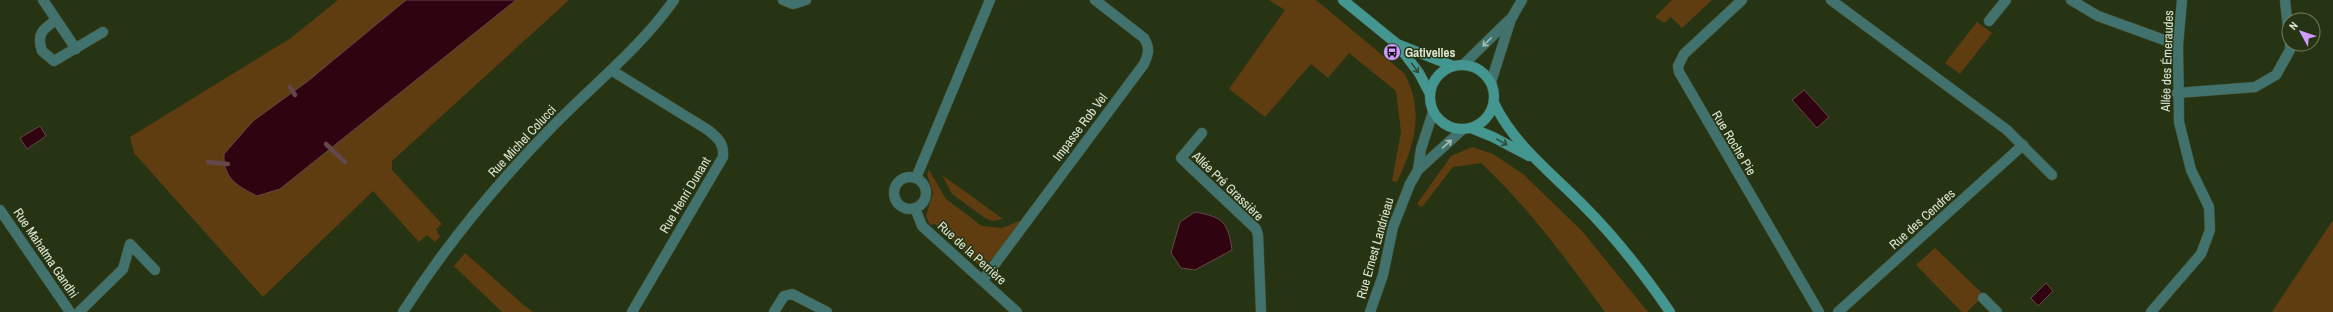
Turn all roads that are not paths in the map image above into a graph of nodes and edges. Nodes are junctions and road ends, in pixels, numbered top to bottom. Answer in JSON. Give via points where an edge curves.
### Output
{"nodes":[{"id":1,"x":43,"y":0,"type":"edge"},
{"id":2,"x":674,"y":0,"type":"edge"},
{"id":3,"x":784,"y":0,"type":"edge"},
{"id":4,"x":806,"y":0,"type":"edge"},
{"id":5,"x":990,"y":0,"type":"edge"},
{"id":6,"x":1094,"y":0,"type":"edge"},
{"id":7,"x":1343,"y":0,"type":"edge"},
{"id":8,"x":1522,"y":0,"type":"edge"},
{"id":9,"x":1742,"y":0,"type":"edge"},
{"id":10,"x":1831,"y":0,"type":"edge"},
{"id":11,"x":2006,"y":0,"type":"edge"},
{"id":12,"x":2071,"y":0,"type":"edge"},
{"id":13,"x":2182,"y":0,"type":"edge"},
{"id":14,"x":2285,"y":0,"type":"edge"},
{"id":15,"x":2286,"y":12,"type":"edge"},
{"id":16,"x":1510,"y":19,"type":"junction"},
{"id":17,"x":56,"y":20,"type":"junction"},
{"id":18,"x":1989,"y":21,"type":"dead end"},
{"id":19,"x":103,"y":32,"type":"dead end"},
{"id":20,"x":1397,"y":44,"type":"junction"},
{"id":21,"x":2178,"y":45,"type":"junction"},
{"id":22,"x":76,"y":49,"type":"junction"},
{"id":23,"x":2289,"y":52,"type":"edge"},
{"id":24,"x":1458,"y":65,"type":"junction"},
{"id":25,"x":611,"y":70,"type":"junction"},
{"id":26,"x":1491,"y":82,"type":"junction"},
{"id":27,"x":2177,"y":93,"type":"junction"},
{"id":28,"x":1430,"y":94,"type":"junction"},
{"id":29,"x":1494,"y":104,"type":"junction"},
{"id":30,"x":1434,"y":112,"type":"junction"},
{"id":31,"x":1467,"y":129,"type":"junction"},
{"id":32,"x":1202,"y":133,"type":"dead end"},
{"id":33,"x":2023,"y":145,"type":"junction"},
{"id":34,"x":1533,"y":158,"type":"junction"},
{"id":35,"x":1418,"y":170,"type":"junction"},
{"id":36,"x":2052,"y":175,"type":"dead end"},
{"id":37,"x":916,"y":178,"type":"junction"},
{"id":38,"x":915,"y":208,"type":"junction"},
{"id":39,"x":0,"y":210,"type":"edge"},
{"id":40,"x":155,"y":270,"type":"dead end"},
{"id":41,"x":983,"y":280,"type":"junction"},
{"id":42,"x":1983,"y":298,"type":"dead end"},
{"id":43,"x":70,"y":312,"type":"edge"},
{"id":44,"x":79,"y":312,"type":"edge"},
{"id":45,"x":403,"y":312,"type":"edge"},
{"id":46,"x":632,"y":312,"type":"edge"},
{"id":47,"x":774,"y":312,"type":"edge"},
{"id":48,"x":828,"y":312,"type":"edge"},
{"id":49,"x":1018,"y":312,"type":"edge"},
{"id":50,"x":1262,"y":312,"type":"edge"},
{"id":51,"x":1370,"y":312,"type":"edge"},
{"id":52,"x":1670,"y":312,"type":"edge"},
{"id":53,"x":1819,"y":312,"type":"edge"},
{"id":54,"x":1838,"y":312,"type":"edge"},
{"id":55,"x":1997,"y":312,"type":"edge"},
{"id":56,"x":2151,"y":312,"type":"edge"}],
"edges":[{"from":1,"to":17,"type":"street"},
{"from":2,"to":25,"type":"street","name":"Rue Michel Colucci","via":[[659,22]]},
{"from":3,"to":4,"type":"street","via":[[793,4]]},
{"from":5,"to":37,"type":"street"},
{"from":6,"to":41,"type":"street","name":"Impasse Rob Vel","via":[[1144,38],[1149,47],[1148,55],[1144,64]]},
{"from":7,"to":20,"type":"main road"},
{"from":8,"to":16,"type":"street"},
{"from":9,"to":53,"type":"street","name":"Rue Roche Pie","via":[[1684,54],[1678,66],[1679,72]]},
{"from":10,"to":33,"type":"street","via":[[1993,118]]},
{"from":11,"to":18,"type":"street"},
{"from":12,"to":21,"type":"street","via":[[2098,16]]},
{"from":13,"to":21,"type":"street","name":"Allée des Émeraudes"},
{"from":14,"to":15,"type":"street"},
{"from":16,"to":24,"type":"street","one_way":true},
{"from":16,"to":26,"type":"street"},
{"from":17,"to":22,"type":"street"},
{"from":17,"to":22,"type":"street","via":[[43,29],[39,36],[42,51],[54,61]]},
{"from":19,"to":22,"type":"street"},
{"from":20,"to":24,"type":"main road"},
{"from":20,"to":28,"type":"main road","one_way":true,"via":[[1419,73]]},
{"from":21,"to":27,"type":"street","name":"Allée des Émeraudes"},
{"from":23,"to":27,"type":"street","via":[[2276,75],[2255,87]]},
{"from":24,"to":26,"type":"main road","via":[[1474,67],[1484,73]]},
{"from":24,"to":28,"type":"main road","via":[[1437,77]]},
{"from":25,"to":45,"type":"street","name":"Rue Michel Colucci","via":[[508,174],[450,243]]},
{"from":25,"to":46,"type":"street","name":"Rue Henri Dunant","via":[[708,130],[719,138],[724,148],[723,156]]},
{"from":26,"to":29,"type":"main road"},
{"from":27,"to":56,"type":"street","name":"Allée des Émeraudes","via":[[2183,140],[2191,170],[2208,207],[2210,230],[2201,254]]},
{"from":28,"to":30,"type":"main road"},
{"from":29,"to":31,"type":"main road","via":[[1482,123]]},
{"from":29,"to":34,"type":"main road","via":[[1504,123]]},
{"from":30,"to":31,"type":"main road","via":[[1441,122],[1451,128]]},
{"from":30,"to":35,"type":"street","name":"Rue Ernest Landrieau","via":[[1421,149]]},
{"from":31,"to":34,"type":"main road","one_way":true,"via":[[1493,137]]},
{"from":35,"to":31,"type":"street","name":"Rue Ernest Landrieau","one_way":true},
{"from":32,"to":50,"type":"street","name":"Allée Pré Grassière","via":[[1181,158],[1256,229]]},
{"from":33,"to":36,"type":"street"},
{"from":33,"to":54,"type":"street","name":"Rue des Cendres"},
{"from":34,"to":52,"type":"main road","via":[[1612,236]]},
{"from":35,"to":51,"type":"street","name":"Rue Ernest Landrieau","via":[[1395,220],[1383,275]]},
{"from":37,"to":38,"type":"street","via":[[924,184],[926,193],[923,203]]},
{"from":37,"to":38,"type":"street","via":[[910,177],[900,181],[896,185],[894,196],[900,205]]},
{"from":38,"to":41,"type":"street","name":"Rue de la Perrière","via":[[922,226]]},
{"from":39,"to":43,"type":"street","name":"Rue Mahatma Gandhi"},
{"from":40,"to":44,"type":"street","via":[[130,244],[123,269]]},
{"from":41,"to":49,"type":"street","name":"Rue de la Perrière"},
{"from":42,"to":55,"type":"street"},
{"from":47,"to":48,"type":"street","via":[[784,296],[792,294]]}]}
